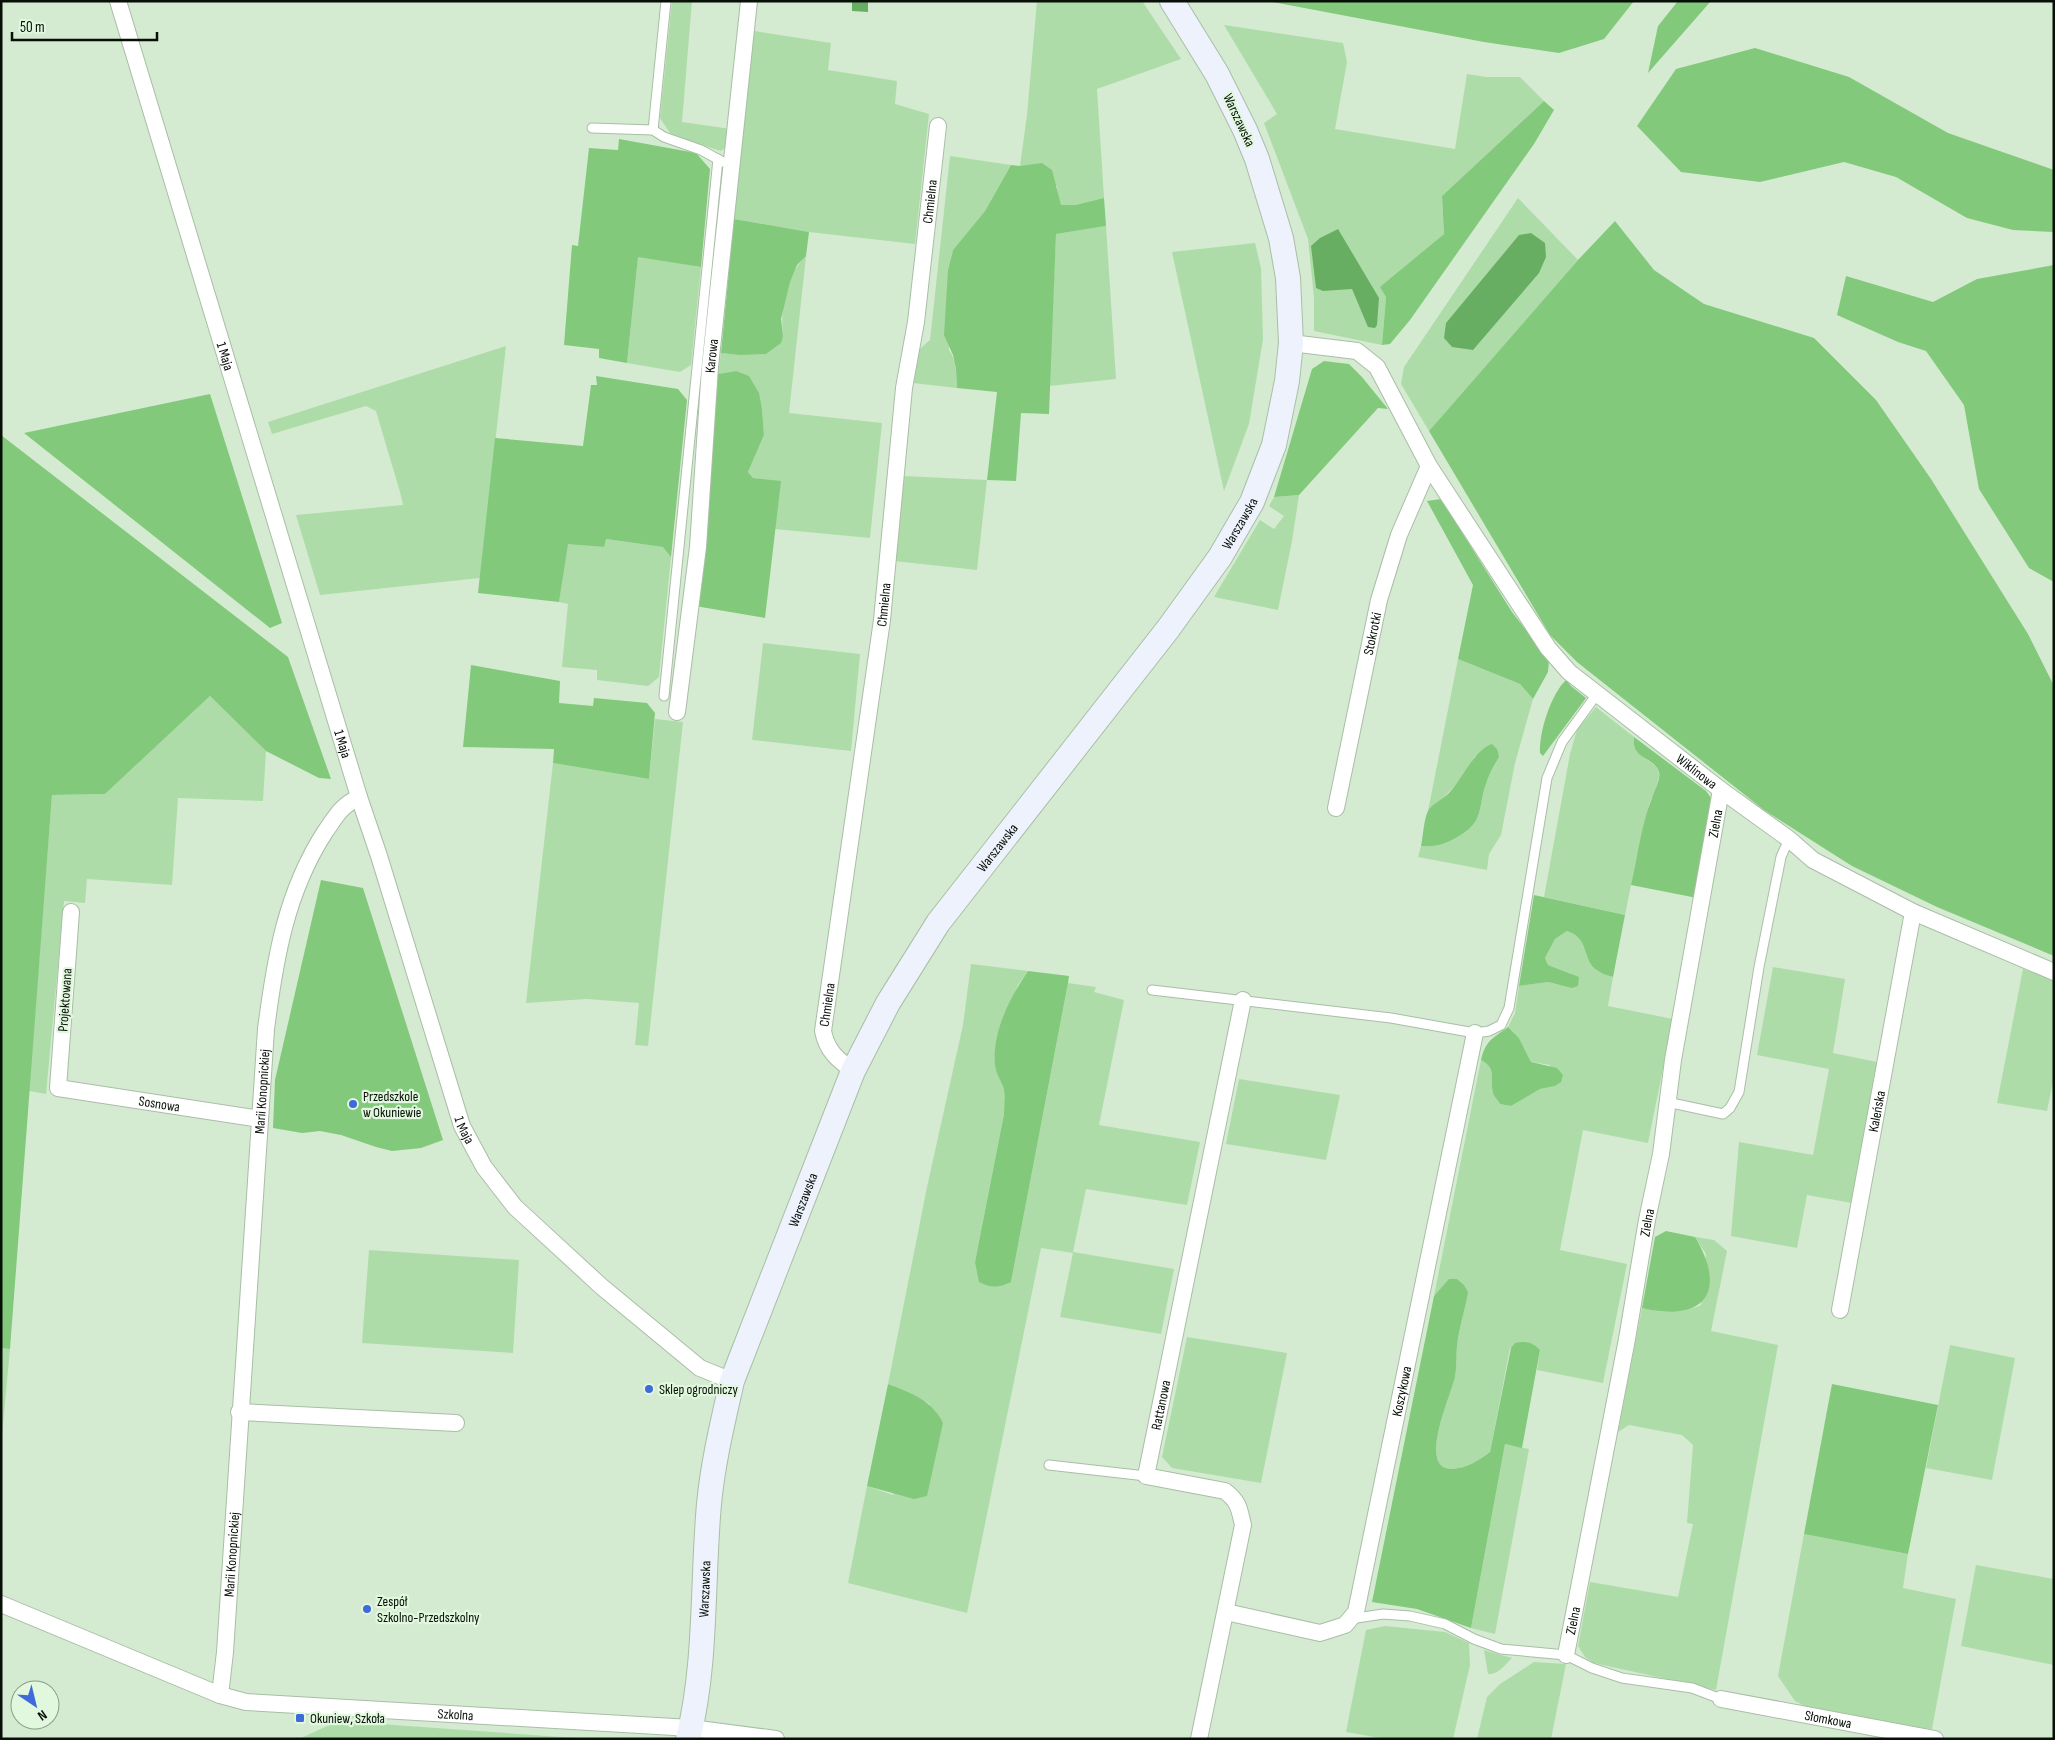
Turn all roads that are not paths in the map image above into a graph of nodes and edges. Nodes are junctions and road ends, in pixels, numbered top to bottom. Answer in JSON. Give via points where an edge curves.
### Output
{"nodes":[{"id":1,"x":118,"y":1,"type":"edge"},
{"id":2,"x":666,"y":1,"type":"edge"},
{"id":3,"x":749,"y":1,"type":"edge"},
{"id":4,"x":1172,"y":1,"type":"edge"},
{"id":5,"x":938,"y":126,"type":"dead end"},
{"id":6,"x":592,"y":128,"type":"dead end"},
{"id":7,"x":653,"y":130,"type":"junction"},
{"id":8,"x":725,"y":163,"type":"junction"},
{"id":9,"x":1291,"y":343,"type":"junction"},
{"id":10,"x":1428,"y":466,"type":"junction"},
{"id":11,"x":1597,"y":694,"type":"junction"},
{"id":12,"x":664,"y":696,"type":"dead end"},
{"id":13,"x":677,"y":712,"type":"dead end"},
{"id":14,"x":1721,"y":790,"type":"junction"},
{"id":15,"x":358,"y":797,"type":"junction"},
{"id":16,"x":1336,"y":808,"type":"dead end"},
{"id":17,"x":1789,"y":838,"type":"junction"},
{"id":18,"x":71,"y":912,"type":"dead end"},
{"id":19,"x":1912,"y":912,"type":"junction"},
{"id":20,"x":2054,"y":972,"type":"edge"},
{"id":21,"x":1152,"y":990,"type":"dead end"},
{"id":22,"x":1243,"y":1000,"type":"junction"},
{"id":23,"x":1474,"y":1033,"type":"junction"},
{"id":24,"x":853,"y":1071,"type":"junction"},
{"id":25,"x":58,"y":1088,"type":"joint"},
{"id":26,"x":1666,"y":1102,"type":"junction"},
{"id":27,"x":260,"y":1119,"type":"junction"},
{"id":28,"x":1840,"y":1310,"type":"dead end"},
{"id":29,"x":732,"y":1381,"type":"junction"},
{"id":30,"x":240,"y":1412,"type":"junction"},
{"id":31,"x":456,"y":1423,"type":"dead end"},
{"id":32,"x":1049,"y":1465,"type":"dead end"},
{"id":33,"x":1146,"y":1476,"type":"junction"},
{"id":34,"x":1,"y":1604,"type":"edge"},
{"id":35,"x":1226,"y":1612,"type":"junction"},
{"id":36,"x":1350,"y":1619,"type":"junction"},
{"id":37,"x":1566,"y":1655,"type":"junction"},
{"id":38,"x":220,"y":1695,"type":"junction"},
{"id":39,"x":1721,"y":1699,"type":"joint"},
{"id":40,"x":690,"y":1733,"type":"edge"},
{"id":41,"x":776,"y":1739,"type":"edge"},
{"id":42,"x":1199,"y":1739,"type":"edge"},
{"id":43,"x":1935,"y":1739,"type":"edge"}],
"edges":[{"from":1,"to":15,"type":"street","name":"1 Maja"},
{"from":2,"to":7,"type":"lane"},
{"from":3,"to":8,"type":"street","name":"Karowa"},
{"from":4,"to":9,"type":"main road","name":"Warszawska","via":[[1217,74],[1257,159],[1281,238],[1288,278]]},
{"from":5,"to":24,"type":"street","name":"Chmielna","via":[[916,322],[904,388],[882,620],[823,1031],[826,1044],[838,1060]]},
{"from":6,"to":7,"type":"lane"},
{"from":7,"to":8,"type":"lane"},
{"from":8,"to":12,"type":"lane"},
{"from":8,"to":13,"type":"street","name":"Karowa","via":[[698,547]]},
{"from":9,"to":10,"type":"street","name":"Wiklinowa","via":[[1357,351],[1377,367]]},
{"from":9,"to":24,"type":"main road","name":"Warszawska","via":[[1274,445],[1240,525],[1168,630],[938,923],[893,995]]},
{"from":10,"to":11,"type":"street","name":"Wiklinowa","via":[[1548,648],[1569,672]]},
{"from":10,"to":16,"type":"street","name":"Stokrotki","via":[[1399,535],[1380,600]]},
{"from":11,"to":14,"type":"street","name":"Wiklinowa"},
{"from":11,"to":23,"type":"lane","via":[[1562,742],[1547,778],[1509,1008],[1501,1024],[1490,1031]]},
{"from":14,"to":17,"type":"street","name":"Wiklinowa"},
{"from":14,"to":26,"type":"street","name":"Zielna"},
{"from":15,"to":27,"type":"street","name":"Marii Konopnickiej","via":[[344,805],[312,852],[291,900],[275,963],[266,1029]]},
{"from":15,"to":29,"type":"street","name":"1 Maja","via":[[462,1126],[484,1167],[515,1207],[602,1287],[700,1368]]},
{"from":17,"to":19,"type":"street","name":"Wiklinowa","via":[[1813,860]]},
{"from":17,"to":26,"type":"lane","via":[[1781,857],[1735,1102],[1723,1114]]},
{"from":18,"to":25,"type":"street","name":"Projektowana"},
{"from":19,"to":20,"type":"street","name":"Wiklinowa"},
{"from":19,"to":28,"type":"street","name":"Kaleńska"},
{"from":21,"to":22,"type":"lane"},
{"from":22,"to":23,"type":"lane","via":[[1391,1018]]},
{"from":22,"to":33,"type":"street","name":"Rattanowa"},
{"from":23,"to":36,"type":"street","name":"Koszykowa","via":[[1361,1591],[1356,1612]]},
{"from":24,"to":29,"type":"main road","name":"Warszawska"},
{"from":25,"to":27,"type":"street","name":"Sosnowa"},
{"from":26,"to":37,"type":"street","name":"Zielna","via":[[1661,1154]]},
{"from":27,"to":30,"type":"street","name":"Marii Konopnickiej"},
{"from":29,"to":40,"type":"main road","name":"Warszawska","via":[[709,1504],[697,1697]]},
{"from":30,"to":31,"type":"street"},
{"from":30,"to":38,"type":"street","name":"Marii Konopnickiej"},
{"from":32,"to":33,"type":"lane"},
{"from":33,"to":35,"type":"street","via":[[1225,1491],[1235,1499],[1243,1525]]},
{"from":34,"to":38,"type":"street","name":"Szkolna"},
{"from":35,"to":36,"type":"street","via":[[1320,1633],[1345,1625]]},
{"from":35,"to":42,"type":"street"},
{"from":36,"to":37,"type":"lane","via":[[1383,1614],[1410,1616],[1445,1624],[1501,1649]]},
{"from":37,"to":39,"type":"lane","via":[[1622,1678],[1692,1688]]},
{"from":38,"to":40,"type":"street","name":"Szkolna","via":[[246,1702]]},
{"from":39,"to":43,"type":"street","name":"Słomkowa"},
{"from":40,"to":41,"type":"street","name":"Szkolna"}]}
